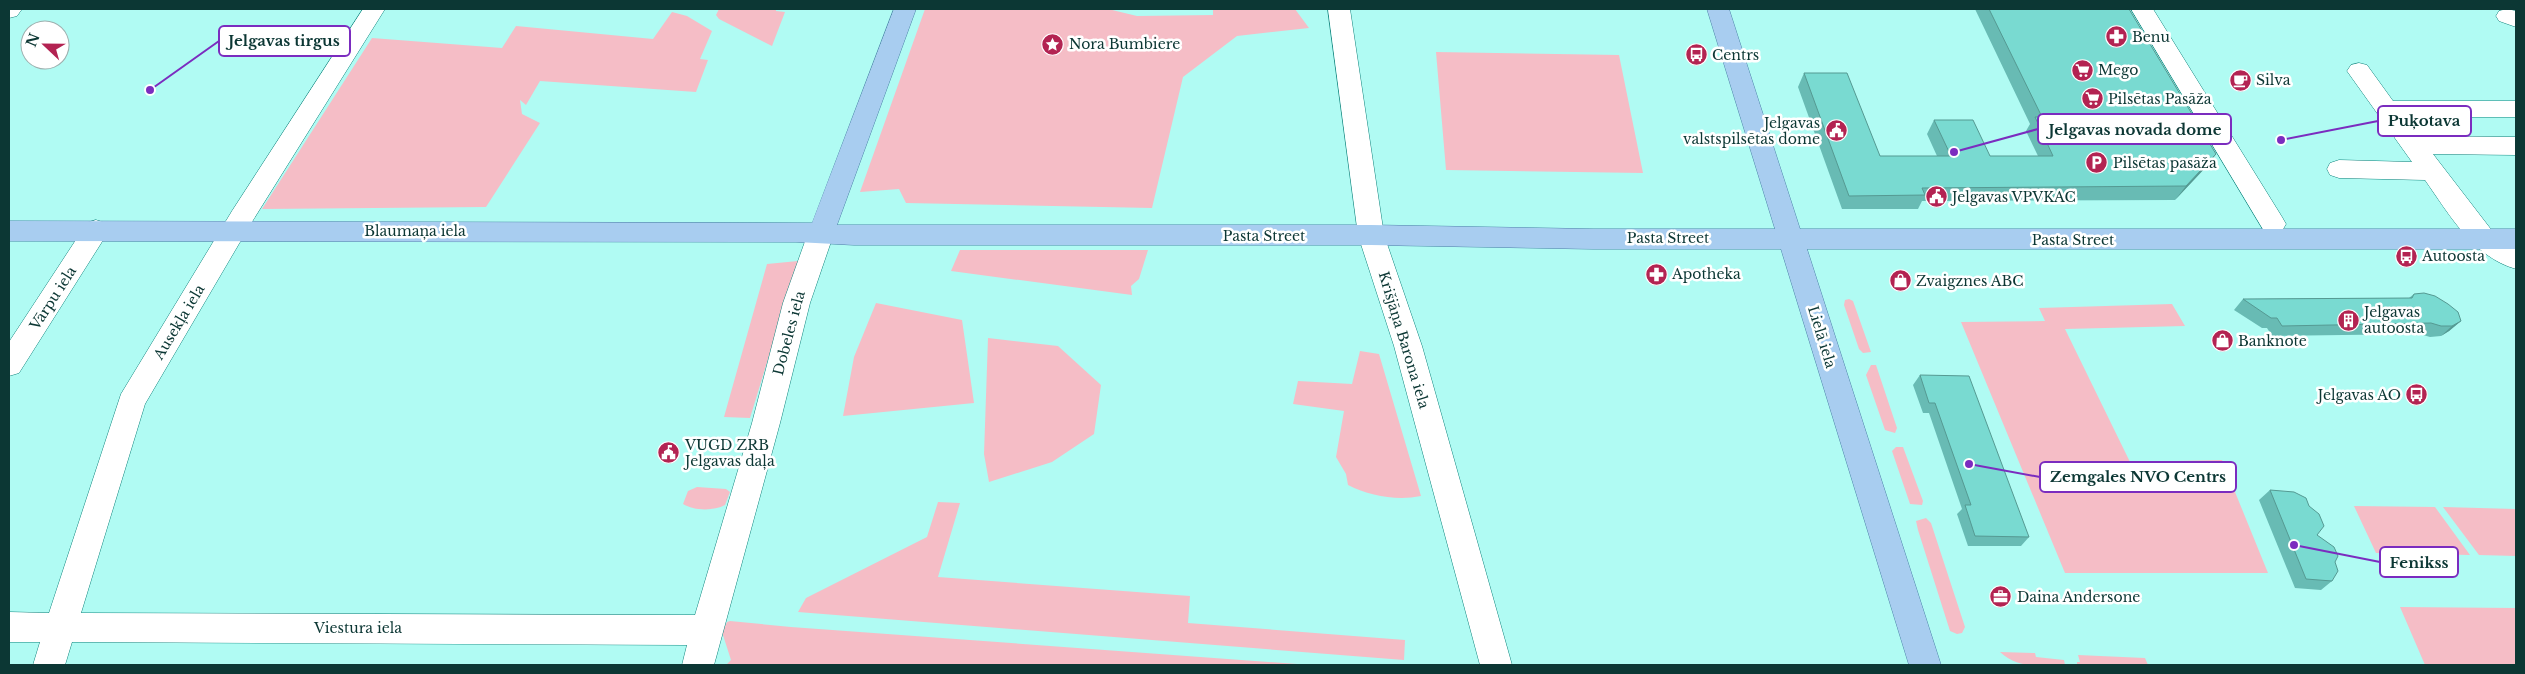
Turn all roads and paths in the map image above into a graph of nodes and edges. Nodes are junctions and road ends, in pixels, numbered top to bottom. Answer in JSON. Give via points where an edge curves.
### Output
{"nodes":[{"id":1,"x":374,"y":9,"type":"edge"},
{"id":2,"x":905,"y":9,"type":"edge"},
{"id":3,"x":1339,"y":9,"type":"edge"},
{"id":4,"x":1718,"y":9,"type":"edge"},
{"id":5,"x":2142,"y":9,"type":"edge"},
{"id":6,"x":2359,"y":71,"type":"dead end"},
{"id":7,"x":2387,"y":109,"type":"junction"},
{"id":8,"x":2516,"y":109,"type":"edge"},
{"id":9,"x":2413,"y":145,"type":"junction"},
{"id":10,"x":2516,"y":146,"type":"edge"},
{"id":11,"x":2339,"y":169,"type":"dead end"},
{"id":12,"x":2432,"y":171,"type":"junction"},
{"id":13,"x":2273,"y":224,"type":"dead end"},
{"id":14,"x":96,"y":230,"type":"junction"},
{"id":15,"x":9,"y":231,"type":"edge"},
{"id":16,"x":233,"y":231,"type":"junction"},
{"id":17,"x":821,"y":233,"type":"junction"},
{"id":18,"x":1371,"y":235,"type":"junction"},
{"id":19,"x":1791,"y":238,"type":"junction"},
{"id":20,"x":2484,"y":239,"type":"junction"},
{"id":21,"x":2516,"y":239,"type":"edge"},
{"id":22,"x":2516,"y":260,"type":"edge"},
{"id":23,"x":9,"y":365,"type":"edge"},
{"id":24,"x":9,"y":627,"type":"edge"},
{"id":25,"x":60,"y":627,"type":"junction"},
{"id":26,"x":706,"y":630,"type":"junction"},
{"id":27,"x":49,"y":665,"type":"edge"},
{"id":28,"x":698,"y":665,"type":"edge"},
{"id":29,"x":1496,"y":665,"type":"edge"},
{"id":30,"x":1924,"y":665,"type":"edge"}],
"edges":[{"from":1,"to":16,"type":"street","name":"Ausekļa iela"},
{"from":2,"to":17,"type":"main road","name":"Dobeles iela"},
{"from":3,"to":18,"type":"street","name":"Krišjāņa Barona iela"},
{"from":4,"to":19,"type":"main road","name":"Lielā iela"},
{"from":5,"to":13,"type":"street"},
{"from":6,"to":7,"type":"street"},
{"from":7,"to":8,"type":"street"},
{"from":7,"to":9,"type":"street"},
{"from":9,"to":10,"type":"street"},
{"from":9,"to":12,"type":"street"},
{"from":11,"to":12,"type":"street"},
{"from":12,"to":20,"type":"street"},
{"from":14,"to":15,"type":"main road","name":"Blaumaņa iela"},
{"from":14,"to":16,"type":"main road","name":"Blaumaņa iela"},
{"from":14,"to":23,"type":"street","name":"Vārpu iela"},
{"from":16,"to":17,"type":"main road","name":"Blaumaņa iela"},
{"from":16,"to":25,"type":"street","name":"Ausekļa iela","via":[[131,402]]},
{"from":17,"to":18,"type":"main road","name":"Pasta Street"},
{"from":17,"to":26,"type":"street","name":"Dobeles iela","via":[[810,257],[794,312],[767,422]]},
{"from":18,"to":19,"type":"main road","name":"Pasta Street"},
{"from":18,"to":29,"type":"street","name":"Krišjāņa Barona iela","via":[[1408,346]]},
{"from":19,"to":20,"type":"main road","name":"Pasta Street"},
{"from":19,"to":30,"type":"main road","name":"Lielā iela"},
{"from":20,"to":21,"type":"main road","name":"Pasta Street"},
{"from":20,"to":22,"type":"street"},
{"from":24,"to":25,"type":"street","name":"Viestura iela"},
{"from":25,"to":26,"type":"street","name":"Viestura iela"},
{"from":25,"to":27,"type":"street","name":"Ausekļa iela"},
{"from":26,"to":28,"type":"street","name":"Dobeles iela"}]}
